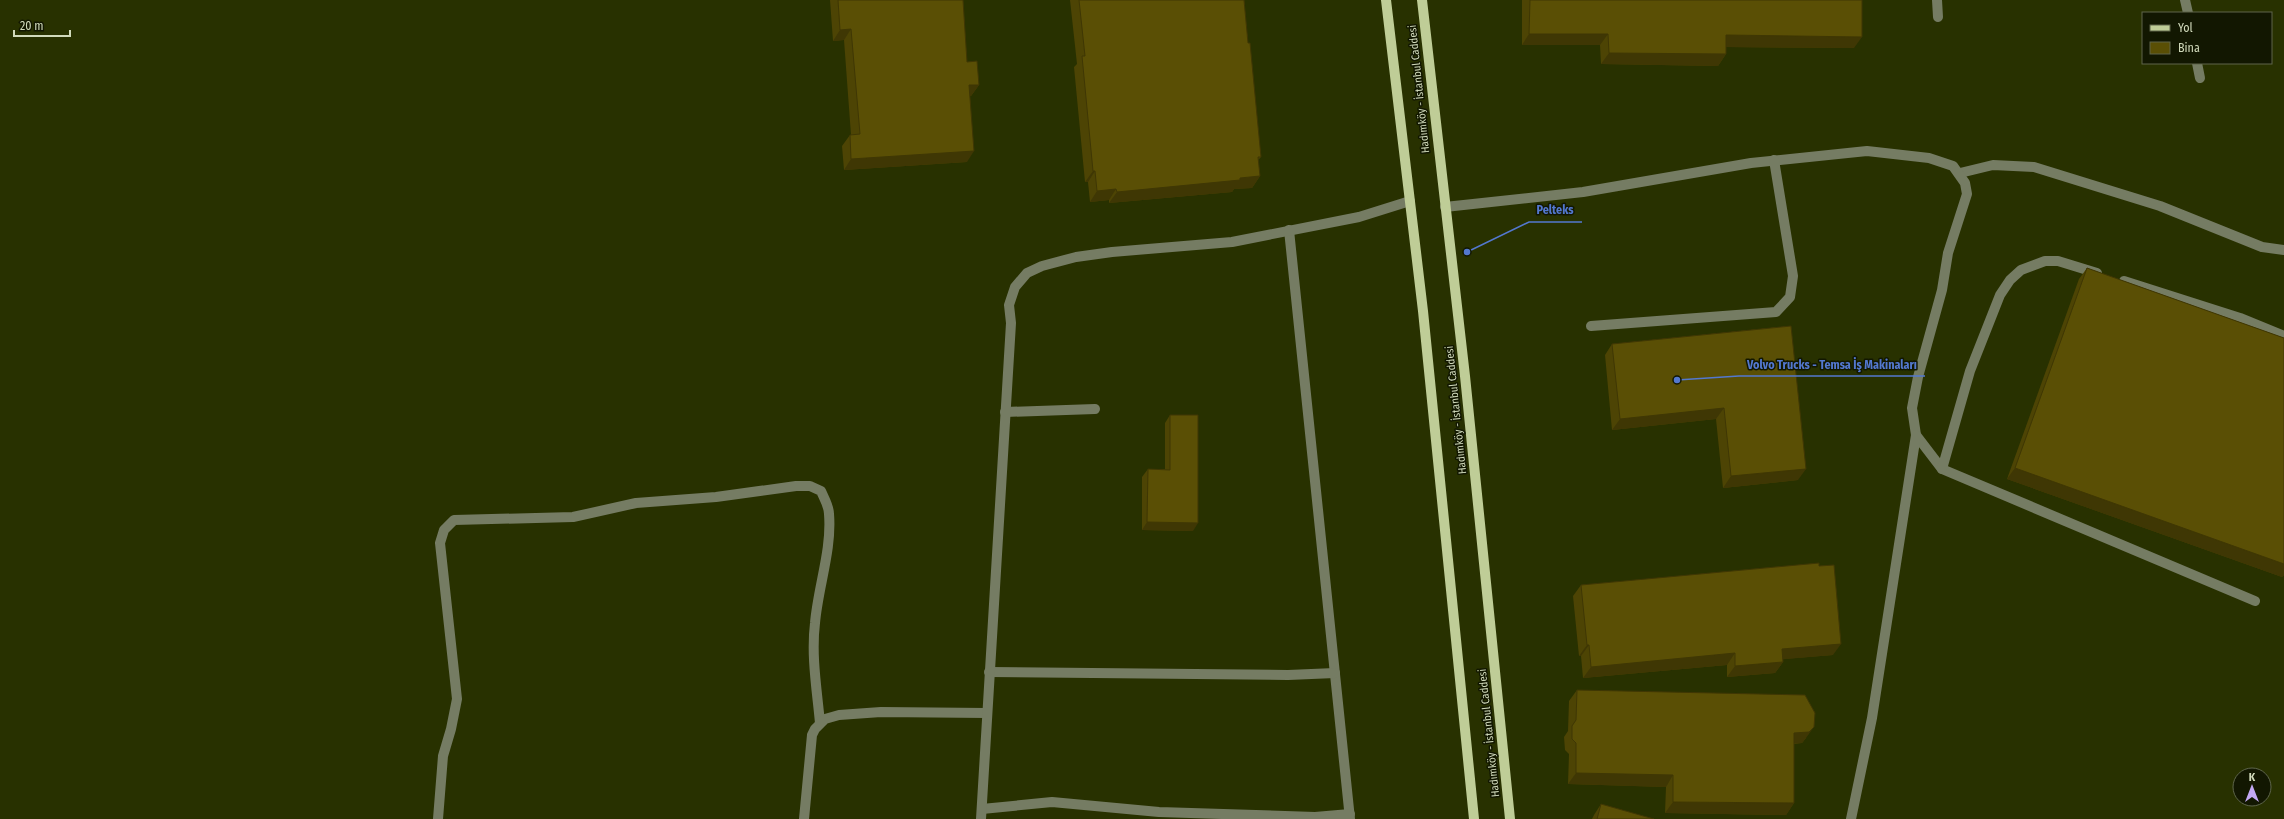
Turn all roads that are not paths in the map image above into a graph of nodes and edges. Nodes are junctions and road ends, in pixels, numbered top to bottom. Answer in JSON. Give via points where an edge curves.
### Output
{"nodes":[{"id":1,"x":1386,"y":0,"type":"edge"},
{"id":2,"x":1422,"y":0,"type":"edge"},
{"id":3,"x":1937,"y":0,"type":"edge"},
{"id":4,"x":2185,"y":0,"type":"edge"},
{"id":5,"x":2188,"y":12,"type":"edge"},
{"id":6,"x":1938,"y":17,"type":"dead end"},
{"id":7,"x":2197,"y":64,"type":"edge"},
{"id":8,"x":2200,"y":78,"type":"dead end"},
{"id":9,"x":1774,"y":160,"type":"junction"},
{"id":10,"x":1960,"y":173,"type":"junction"},
{"id":11,"x":1410,"y":202,"type":"junction"},
{"id":12,"x":1444,"y":207,"type":"junction"},
{"id":13,"x":1289,"y":230,"type":"junction"},
{"id":14,"x":2284,"y":250,"type":"edge"},
{"id":15,"x":1591,"y":326,"type":"dead end"},
{"id":16,"x":2284,"y":336,"type":"edge"},
{"id":17,"x":1095,"y":409,"type":"dead end"},
{"id":18,"x":1005,"y":412,"type":"junction"},
{"id":19,"x":1916,"y":435,"type":"junction"},
{"id":20,"x":1942,"y":469,"type":"junction"},
{"id":21,"x":2255,"y":601,"type":"dead end"},
{"id":22,"x":989,"y":672,"type":"junction"},
{"id":23,"x":1335,"y":673,"type":"junction"},
{"id":24,"x":987,"y":713,"type":"junction"},
{"id":25,"x":820,"y":723,"type":"junction"},
{"id":26,"x":981,"y":814,"type":"edge"},
{"id":27,"x":1350,"y":816,"type":"edge"},
{"id":28,"x":438,"y":819,"type":"edge"},
{"id":29,"x":804,"y":819,"type":"edge"},
{"id":30,"x":1474,"y":819,"type":"edge"},
{"id":31,"x":1510,"y":819,"type":"edge"},
{"id":32,"x":1851,"y":819,"type":"edge"}],
"edges":[{"from":1,"to":11,"type":"main road","name":"Hadımköy - İstanbul Caddesi"},
{"from":2,"to":12,"type":"main road","name":"Hadımköy - İstanbul Caddesi"},
{"from":3,"to":6,"type":"street"},
{"from":4,"to":5,"type":"street"},
{"from":7,"to":8,"type":"street"},
{"from":9,"to":10,"type":"street","via":[[1867,151],[1929,158],[1948,164]]},
{"from":9,"to":12,"type":"street","via":[[1583,192]]},
{"from":9,"to":15,"type":"street","via":[[1793,276],[1790,297],[1776,312]]},
{"from":10,"to":14,"type":"street","via":[[1992,165],[2034,167],[2160,206],[2262,247]]},
{"from":10,"to":19,"type":"street","via":[[1966,182],[1967,194],[1948,253],[1942,290],[1918,378],[1912,408]]},
{"from":11,"to":13,"type":"street","via":[[1359,217]]},
{"from":11,"to":30,"type":"main road","name":"Hadımköy - İstanbul Caddesi"},
{"from":12,"to":31,"type":"main road","name":"Hadımköy - İstanbul Caddesi","via":[[1465,376]]},
{"from":13,"to":18,"type":"street","via":[[1232,242],[1076,257],[1026,273],[1014,287],[1009,305],[1011,323]]},
{"from":13,"to":23,"type":"street"},
{"from":16,"to":20,"type":"street","via":[[2240,318],[2058,261],[2045,261],[2021,270],[2000,295],[1970,371]]},
{"from":17,"to":18,"type":"street"},
{"from":18,"to":22,"type":"street"},
{"from":19,"to":20,"type":"street"},
{"from":19,"to":32,"type":"street","via":[[1872,718]]},
{"from":20,"to":21,"type":"street"},
{"from":22,"to":23,"type":"street","via":[[1280,675]]},
{"from":22,"to":24,"type":"street"},
{"from":23,"to":27,"type":"street"},
{"from":24,"to":25,"type":"street","via":[[881,712],[832,716]]},
{"from":24,"to":26,"type":"street"},
{"from":25,"to":28,"type":"street","via":[[815,669],[815,622],[829,523],[829,512],[822,491],[810,486],[796,486],[716,498],[636,503],[573,517],[454,520],[444,530],[440,543],[457,699],[443,756]]},
{"from":25,"to":29,"type":"street","via":[[815,728],[811,742]]},
{"from":26,"to":27,"type":"street","via":[[1052,802],[1159,812],[1315,818]]}]}
